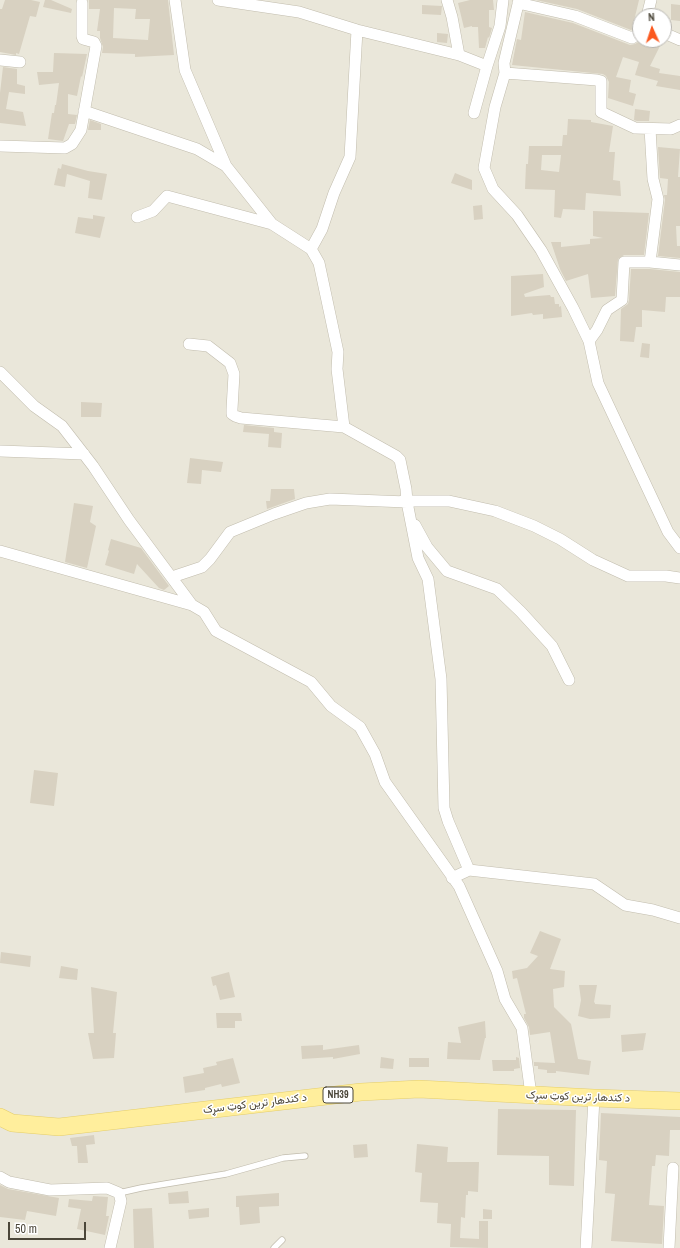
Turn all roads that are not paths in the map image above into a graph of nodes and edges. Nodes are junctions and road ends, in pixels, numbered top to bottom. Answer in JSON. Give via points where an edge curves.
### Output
{"nodes":[{"id":1,"x":175,"y":0,"type":"edge"},
{"id":2,"x":218,"y":0,"type":"edge"},
{"id":3,"x":447,"y":0,"type":"edge"},
{"id":4,"x":503,"y":0,"type":"edge"},
{"id":5,"x":519,"y":2,"type":"edge"},
{"id":6,"x":82,"y":3,"type":"dead end"},
{"id":7,"x":357,"y":30,"type":"junction"},
{"id":8,"x":632,"y":38,"type":"edge"},
{"id":9,"x":459,"y":55,"type":"junction"},
{"id":10,"x":0,"y":60,"type":"edge"},
{"id":11,"x":20,"y":62,"type":"dead end"},
{"id":12,"x":486,"y":66,"type":"junction"},
{"id":13,"x":505,"y":74,"type":"junction"},
{"id":14,"x":84,"y":111,"type":"junction"},
{"id":15,"x":474,"y":113,"type":"dead end"},
{"id":16,"x":680,"y":125,"type":"edge"},
{"id":17,"x":650,"y":129,"type":"junction"},
{"id":18,"x":0,"y":146,"type":"edge"},
{"id":19,"x":226,"y":166,"type":"junction"},
{"id":20,"x":137,"y":217,"type":"dead end"},
{"id":21,"x":272,"y":224,"type":"junction"},
{"id":22,"x":312,"y":249,"type":"junction"},
{"id":23,"x":650,"y":262,"type":"junction"},
{"id":24,"x":680,"y":265,"type":"edge"},
{"id":25,"x":589,"y":341,"type":"junction"},
{"id":26,"x":189,"y":344,"type":"dead end"},
{"id":27,"x":0,"y":372,"type":"edge"},
{"id":28,"x":344,"y":427,"type":"junction"},
{"id":29,"x":0,"y":451,"type":"edge"},
{"id":30,"x":84,"y":454,"type":"junction"},
{"id":31,"x":407,"y":502,"type":"junction"},
{"id":32,"x":680,"y":548,"type":"edge"},
{"id":33,"x":0,"y":551,"type":"edge"},
{"id":34,"x":172,"y":577,"type":"junction"},
{"id":35,"x":680,"y":578,"type":"edge"},
{"id":36,"x":192,"y":605,"type":"junction"},
{"id":37,"x":569,"y":680,"type":"dead end"},
{"id":38,"x":469,"y":870,"type":"junction"},
{"id":39,"x":452,"y":878,"type":"junction"},
{"id":40,"x":680,"y":918,"type":"edge"},
{"id":41,"x":531,"y":1095,"type":"junction"},
{"id":42,"x":594,"y":1098,"type":"junction"},
{"id":43,"x":680,"y":1101,"type":"edge"},
{"id":44,"x":0,"y":1117,"type":"edge"},
{"id":45,"x":305,"y":1156,"type":"dead end"},
{"id":46,"x":673,"y":1168,"type":"dead end"},
{"id":47,"x":0,"y":1177,"type":"edge"},
{"id":48,"x":119,"y":1193,"type":"junction"},
{"id":49,"x":282,"y":1240,"type":"dead end"},
{"id":50,"x":110,"y":1248,"type":"edge"},
{"id":51,"x":274,"y":1248,"type":"edge"},
{"id":52,"x":586,"y":1248,"type":"edge"},
{"id":53,"x":668,"y":1248,"type":"edge"}],
"edges":[{"from":1,"to":19,"type":"street","via":[[185,70]]},
{"from":2,"to":7,"type":"street","via":[[299,12]]},
{"from":3,"to":9,"type":"street"},
{"from":4,"to":12,"type":"street","via":[[500,26]]},
{"from":5,"to":8,"type":"street","via":[[575,16]]},
{"from":5,"to":13,"type":"street","via":[[504,64]]},
{"from":6,"to":14,"type":"street","via":[[82,36],[83,39],[94,42],[96,46]]},
{"from":7,"to":9,"type":"street"},
{"from":7,"to":22,"type":"street","via":[[350,157]]},
{"from":9,"to":12,"type":"street"},
{"from":10,"to":11,"type":"street"},
{"from":12,"to":15,"type":"street"},
{"from":13,"to":17,"type":"street","via":[[597,80],[601,82],[601,112],[635,128]]},
{"from":13,"to":25,"type":"street","via":[[484,168],[493,189],[517,215],[541,250]]},
{"from":14,"to":18,"type":"street","via":[[81,130],[70,146]]},
{"from":14,"to":19,"type":"street","via":[[197,149]]},
{"from":16,"to":17,"type":"street","via":[[671,130]]},
{"from":17,"to":23,"type":"street","via":[[658,199]]},
{"from":19,"to":21,"type":"street"},
{"from":20,"to":21,"type":"street","via":[[154,211],[167,196]]},
{"from":21,"to":22,"type":"street"},
{"from":22,"to":28,"type":"street","via":[[320,263],[338,352],[337,369]]},
{"from":23,"to":24,"type":"street"},
{"from":23,"to":25,"type":"street","via":[[624,262],[622,300],[607,310]]},
{"from":25,"to":32,"type":"street","via":[[598,383],[668,532]]},
{"from":26,"to":28,"type":"street","via":[[208,346],[230,363],[234,374],[232,414],[235,416]]},
{"from":27,"to":30,"type":"street","via":[[34,406],[62,426]]},
{"from":28,"to":31,"type":"street","via":[[400,460]]},
{"from":29,"to":30,"type":"street"},
{"from":30,"to":34,"type":"street","via":[[128,520]]},
{"from":31,"to":34,"type":"street","via":[[330,499],[306,503],[230,532],[202,567]]},
{"from":31,"to":38,"type":"street","via":[[418,558],[428,579],[441,679],[444,808]]},
{"from":33,"to":36,"type":"street"},
{"from":34,"to":36,"type":"street"},
{"from":35,"to":37,"type":"street","via":[[628,576],[593,560],[534,526],[495,512],[449,501],[401,500],[427,547],[447,571],[497,590],[552,646]]},
{"from":36,"to":39,"type":"street","via":[[204,612],[216,631],[311,682],[331,706],[360,727],[375,754],[385,782]]},
{"from":38,"to":39,"type":"street"},
{"from":38,"to":40,"type":"street","via":[[594,884],[626,905]]},
{"from":39,"to":41,"type":"street","via":[[498,971],[505,999],[522,1028]]},
{"from":41,"to":42,"type":"main road","name":"د کندهار ترين کوټ سړک","number":"NH39"},
{"from":41,"to":44,"type":"main road","name":"د کندهار ترين کوټ سړک","number":"NH39","via":[[419,1089],[361,1092],[58,1127],[12,1123]]},
{"from":42,"to":43,"type":"main road","name":"د کندهار ترين کوټ سړک","number":"NH39"},
{"from":42,"to":52,"type":"street"},
{"from":45,"to":48,"type":"lane","via":[[283,1158],[226,1174]]},
{"from":46,"to":53,"type":"street"},
{"from":47,"to":48,"type":"street","via":[[9,1182],[50,1190],[107,1188]]},
{"from":48,"to":50,"type":"street","via":[[121,1200]]},
{"from":49,"to":51,"type":"lane"}]}
